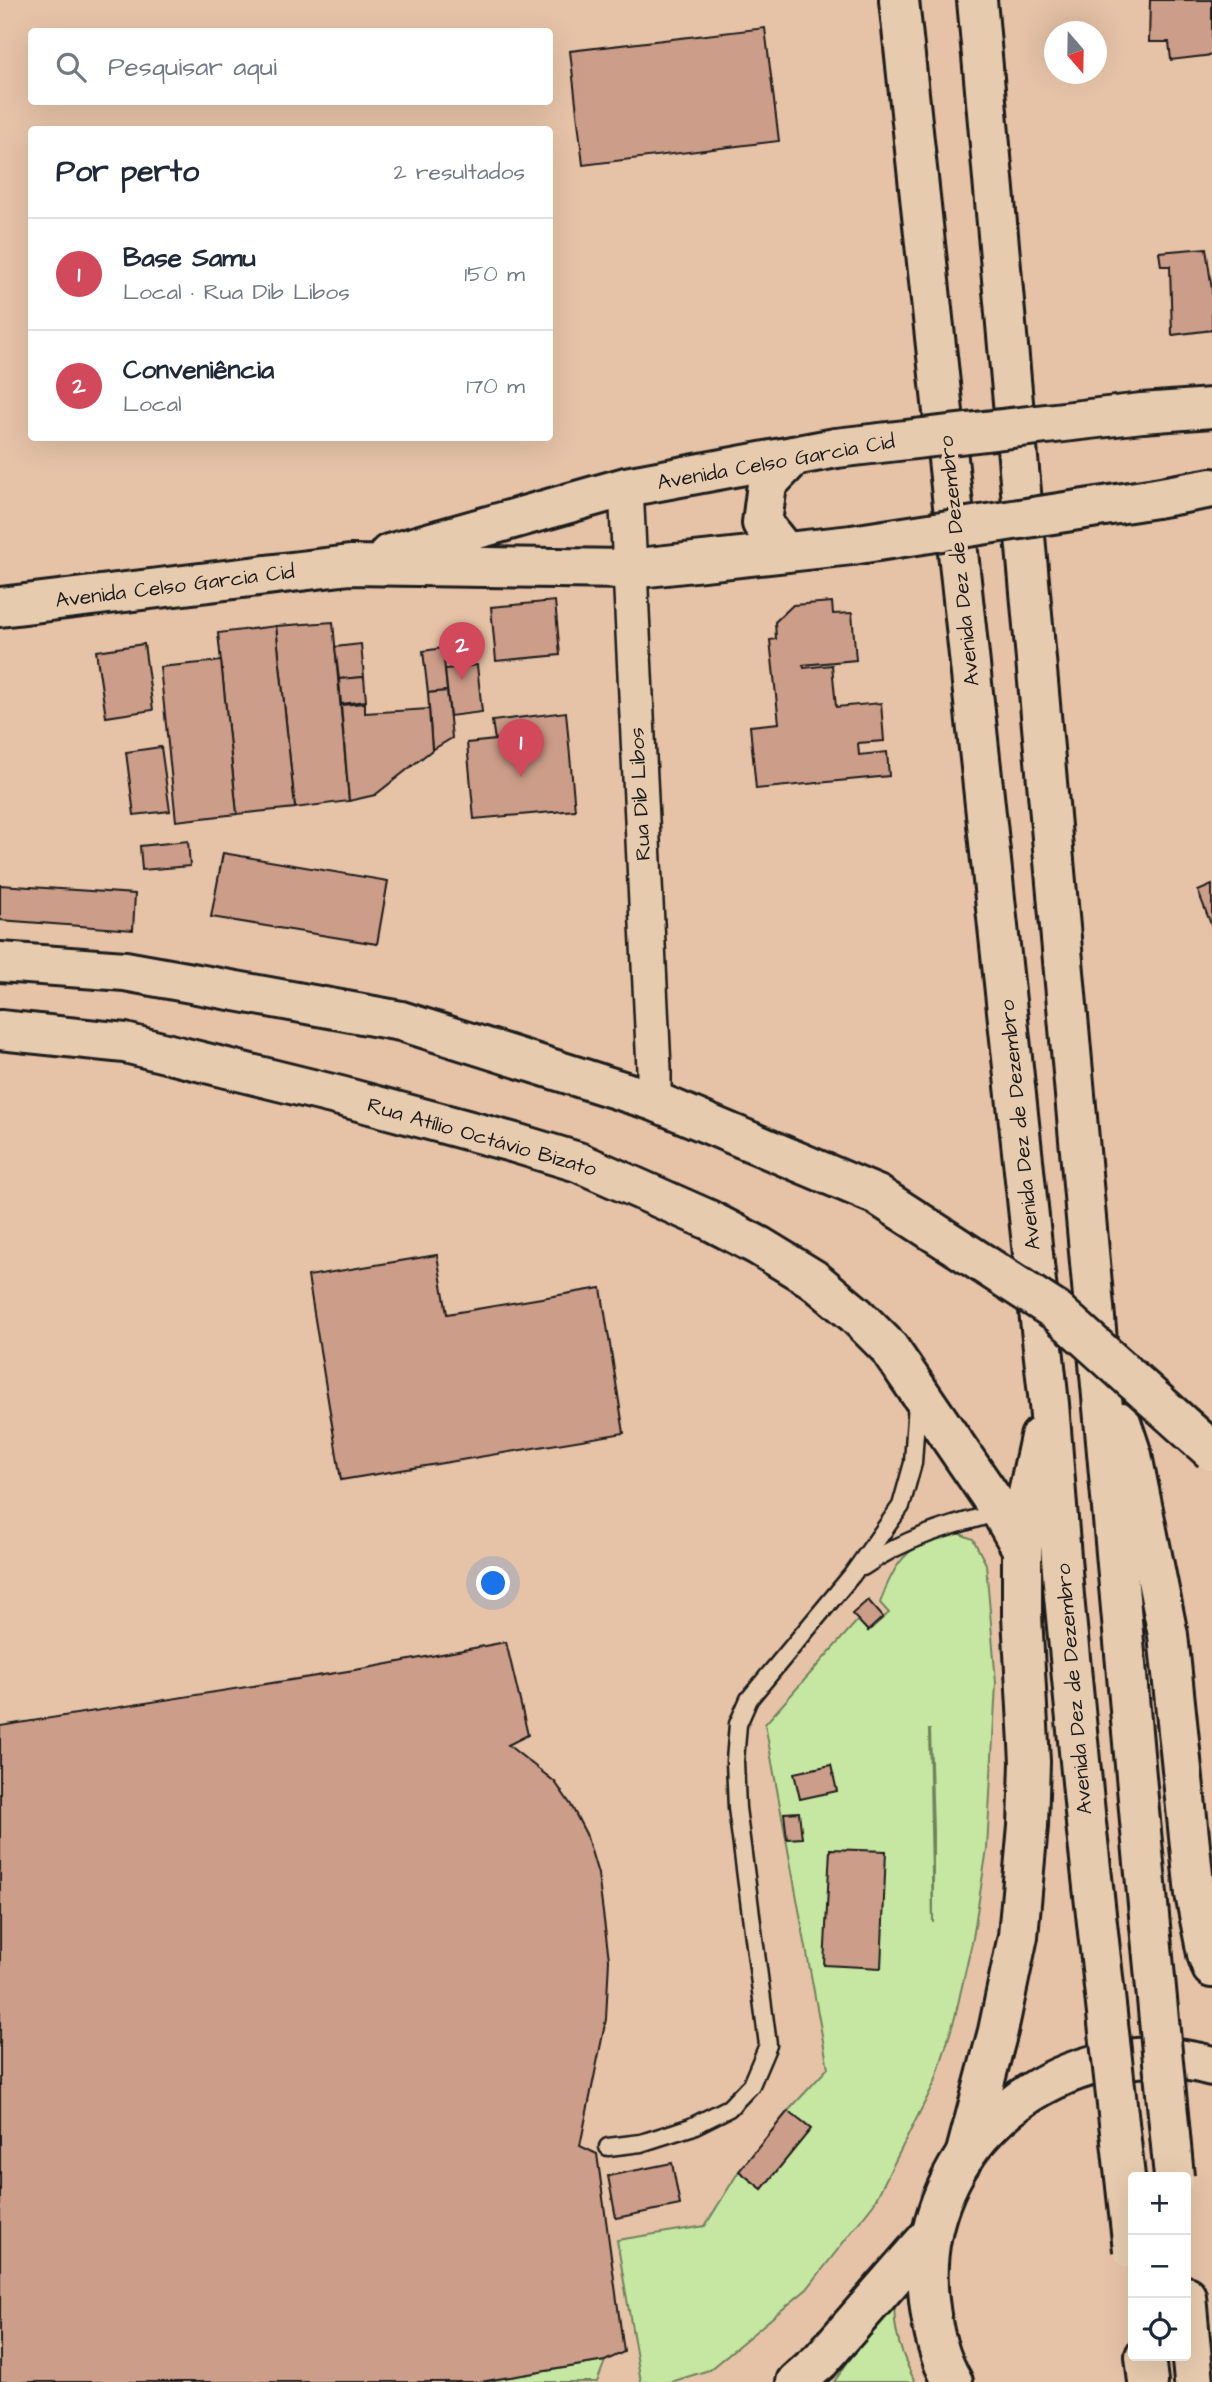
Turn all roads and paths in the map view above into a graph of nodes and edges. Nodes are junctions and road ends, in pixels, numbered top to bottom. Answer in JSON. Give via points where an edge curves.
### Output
{"nodes":[{"id":1,"x":899,"y":0,"type":"edge"},
{"id":2,"x":977,"y":0,"type":"edge"},
{"id":3,"x":1212,"y":408,"type":"edge"},
{"id":4,"x":794,"y":456,"type":"junction"},
{"id":5,"x":626,"y":488,"type":"junction"},
{"id":6,"x":1212,"y":488,"type":"edge"},
{"id":7,"x":785,"y":552,"type":"junction"},
{"id":8,"x":350,"y":565,"type":"junction"},
{"id":9,"x":629,"y":569,"type":"junction"},
{"id":10,"x":0,"y":607,"type":"edge"},
{"id":11,"x":0,"y":962,"type":"edge"},
{"id":12,"x":0,"y":1030,"type":"edge"},
{"id":13,"x":654,"y":1101,"type":"junction"},
{"id":14,"x":1097,"y":1353,"type":"junction"},
{"id":15,"x":918,"y":1393,"type":"junction"},
{"id":16,"x":1048,"y":1394,"type":"junction"},
{"id":17,"x":1212,"y":1451,"type":"edge"},
{"id":18,"x":1001,"y":1512,"type":"junction"},
{"id":19,"x":1022,"y":1549,"type":"junction"},
{"id":20,"x":852,"y":1575,"type":"junction"},
{"id":21,"x":1212,"y":1968,"type":"edge"},
{"id":22,"x":1212,"y":2066,"type":"edge"},
{"id":23,"x":608,"y":2147,"type":"dead end"},
{"id":24,"x":965,"y":2156,"type":"junction"},
{"id":25,"x":1174,"y":2172,"type":"edge"},
{"id":26,"x":932,"y":2233,"type":"junction"},
{"id":27,"x":1131,"y":2235,"type":"edge"},
{"id":28,"x":1186,"y":2298,"type":"edge"},
{"id":29,"x":1146,"y":2361,"type":"edge"},
{"id":30,"x":796,"y":2382,"type":"edge"},
{"id":31,"x":953,"y":2382,"type":"edge"},
{"id":32,"x":1148,"y":2382,"type":"edge"},
{"id":33,"x":1194,"y":2382,"type":"edge"}],
"edges":[{"from":1,"to":16,"type":"main road","name":"Avenida Dez de Dezembro"},
{"from":2,"to":14,"type":"main road"},
{"from":3,"to":4,"type":"main road","name":"Avenida Celso Garcia Cid","bridge":true},
{"from":4,"to":5,"type":"main road","name":"Avenida Celso Garcia Cid"},
{"from":4,"to":7,"type":"main road","via":[[767,484],[762,523]]},
{"from":5,"to":8,"type":"main road","name":"Avenida Celso Garcia Cid"},
{"from":5,"to":9,"type":"street","name":"Rua Dib Libos"},
{"from":6,"to":7,"type":"main road","name":"Avenida Celso Garcia Cid","bridge":true},
{"from":7,"to":9,"type":"main road","name":"Avenida Celso Garcia Cid"},
{"from":8,"to":9,"type":"main road","name":"Avenida Celso Garcia Cid"},
{"from":8,"to":10,"type":"main road","name":"Avenida Celso Garcia Cid"},
{"from":9,"to":13,"type":"street","name":"Rua Dib Libos"},
{"from":11,"to":13,"type":"main road","via":[[125,971],[401,1021]]},
{"from":12,"to":15,"type":"main road","name":"Rua Atílio Octávio Bizato","via":[[125,1043],[353,1099],[578,1162],[707,1219],[813,1279],[889,1348]]},
{"from":13,"to":17,"type":"main road","bridge":true,"via":[[877,1195],[1056,1311]]},
{"from":14,"to":21,"type":"main road","via":[[1132,1455],[1168,1635],[1195,1894]]},
{"from":14,"to":25,"type":"main road","bridge":true},
{"from":15,"to":18,"type":"main road","name":"Rua Atílio Octávio Bizato"},
{"from":15,"to":20,"type":"lane","via":[[913,1463],[901,1506]]},
{"from":16,"to":19,"type":"main road","via":[[1026,1503]]},
{"from":16,"to":27,"type":"main road","name":"Avenida Dez de Dezembro","bridge":true,"via":[[1064,1596]]},
{"from":18,"to":19,"type":"main road","name":"Rua Atílio Octávio Bizato"},
{"from":18,"to":20,"type":"lane","via":[[940,1528],[885,1552]]},
{"from":19,"to":24,"type":"main road","via":[[1030,1762],[1018,1936]]},
{"from":20,"to":23,"type":"lane","via":[[749,1699],[738,1724],[737,1808],[768,2045],[751,2085],[729,2108],[691,2127],[641,2143]]},
{"from":22,"to":24,"type":"main road","via":[[1138,2057],[1087,2066],[1040,2086],[1019,2101],[998,2117]]},
{"from":24,"to":26,"type":"main road","via":[[944,2193]]},
{"from":26,"to":30,"type":"main road","via":[[821,2360]]},
{"from":26,"to":31,"type":"main road","via":[[927,2280],[932,2327]]},
{"from":28,"to":33,"type":"main road"},
{"from":29,"to":32,"type":"main road"}]}
